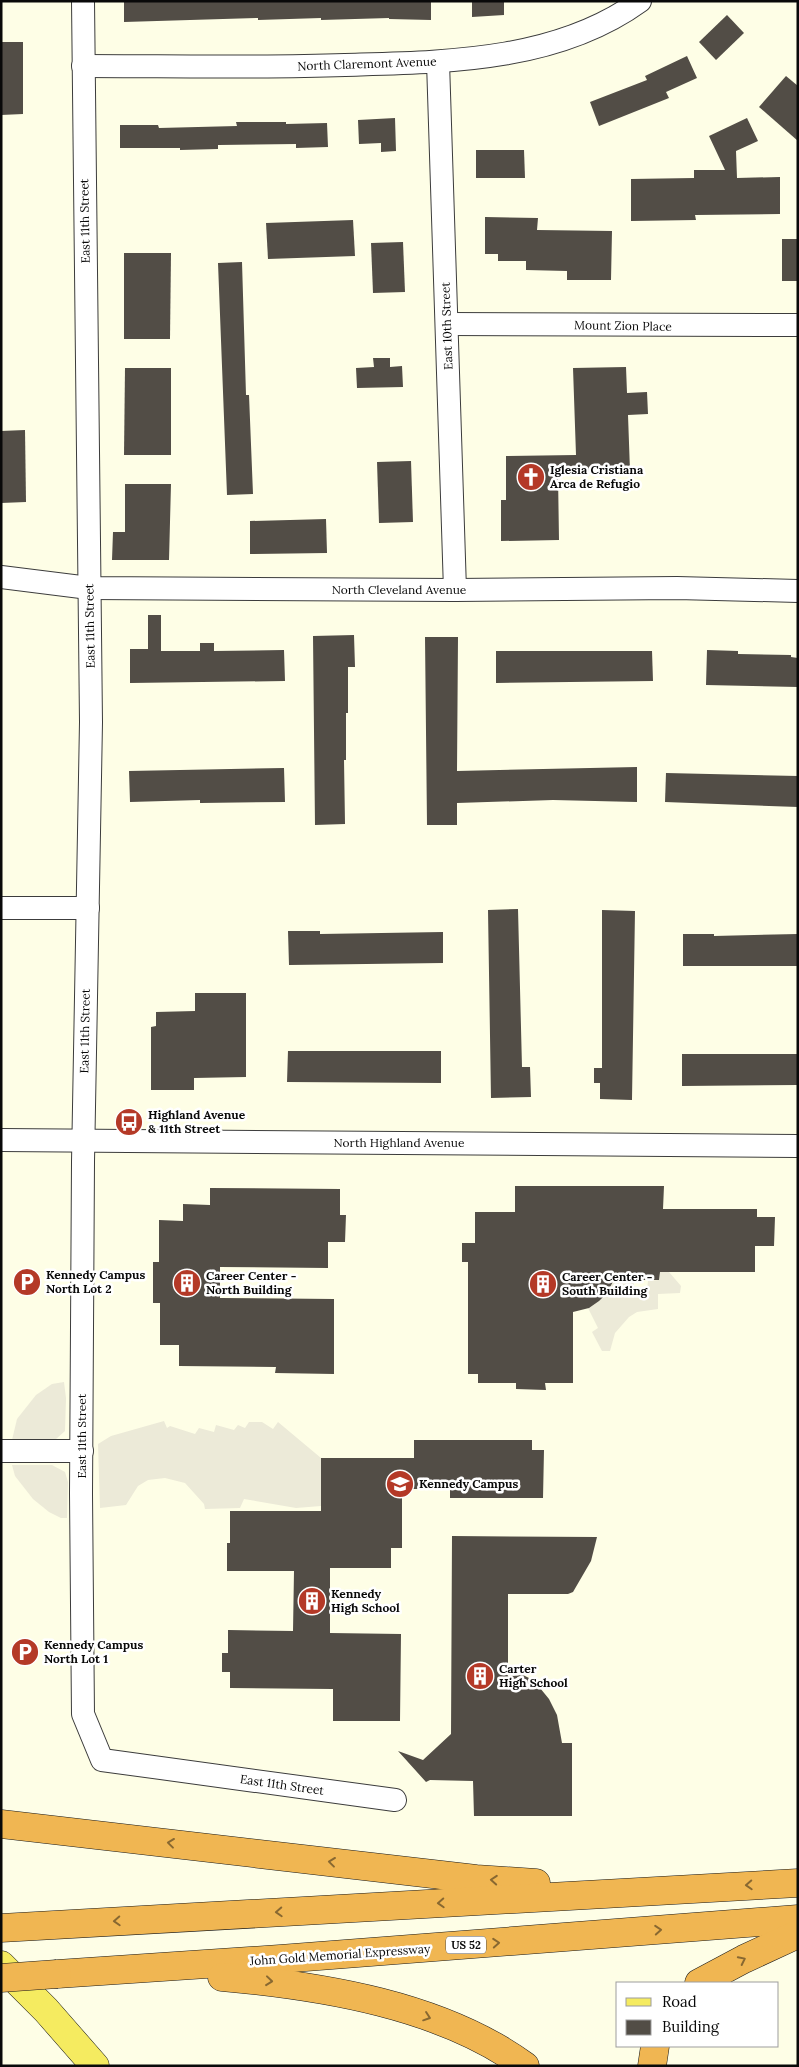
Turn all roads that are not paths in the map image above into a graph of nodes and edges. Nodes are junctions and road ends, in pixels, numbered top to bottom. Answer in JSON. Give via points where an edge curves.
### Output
{"nodes":[{"id":1,"x":83,"y":1,"type":"edge"},
{"id":2,"x":640,"y":1,"type":"edge"},
{"id":3,"x":438,"y":62,"type":"junction"},
{"id":4,"x":83,"y":66,"type":"junction"},
{"id":5,"x":448,"y":324,"type":"junction"},
{"id":6,"x":798,"y":326,"type":"edge"},
{"id":7,"x":1,"y":577,"type":"edge"},
{"id":8,"x":89,"y":588,"type":"junction"},
{"id":9,"x":455,"y":590,"type":"junction"},
{"id":10,"x":798,"y":591,"type":"edge"},
{"id":11,"x":1,"y":908,"type":"edge"},
{"id":12,"x":88,"y":908,"type":"junction"},
{"id":13,"x":1,"y":1140,"type":"edge"},
{"id":14,"x":84,"y":1140,"type":"junction"},
{"id":15,"x":798,"y":1146,"type":"edge"},
{"id":16,"x":1,"y":1451,"type":"edge"},
{"id":17,"x":82,"y":1451,"type":"junction"},
{"id":18,"x":395,"y":1800,"type":"dead end"},
{"id":19,"x":1,"y":1824,"type":"edge"},
{"id":20,"x":798,"y":1883,"type":"edge"},
{"id":21,"x":647,"y":1891,"type":"junction"},
{"id":22,"x":798,"y":1919,"type":"edge"},
{"id":23,"x":9,"y":1928,"type":"edge"},
{"id":24,"x":798,"y":1934,"type":"edge"},
{"id":25,"x":1,"y":1965,"type":"edge"},
{"id":26,"x":133,"y":1969,"type":"junction"},
{"id":27,"x":1,"y":1978,"type":"edge"},
{"id":28,"x":701,"y":1982,"type":"edge"},
{"id":29,"x":655,"y":2047,"type":"edge"},
{"id":30,"x":95,"y":2066,"type":"edge"},
{"id":31,"x":525,"y":2066,"type":"edge"},
{"id":32,"x":652,"y":2066,"type":"edge"}],
"edges":[{"from":1,"to":4,"type":"street","name":"East 11th Street"},
{"from":2,"to":3,"type":"street","name":"North Claremont Avenue","via":[[601,24],[570,37],[513,52]]},
{"from":3,"to":4,"type":"street","name":"North Claremont Avenue","via":[[305,66]]},
{"from":3,"to":5,"type":"street","name":"East 10th Street"},
{"from":4,"to":8,"type":"street","name":"East 11th Street"},
{"from":5,"to":6,"type":"street","name":"Mount Zion Place"},
{"from":5,"to":9,"type":"street","name":"East 10th Street"},
{"from":7,"to":8,"type":"street","name":"North Cleveland Avenue"},
{"from":8,"to":9,"type":"street","name":"North Cleveland Avenue"},
{"from":8,"to":12,"type":"street","name":"East 11th Street"},
{"from":9,"to":10,"type":"street","name":"North Cleveland Avenue","via":[[677,588]]},
{"from":11,"to":12,"type":"street"},
{"from":12,"to":14,"type":"street","name":"East 11th Street"},
{"from":13,"to":14,"type":"street","name":"North Highland Avenue"},
{"from":14,"to":15,"type":"street","name":"North Highland Avenue"},
{"from":14,"to":17,"type":"street","name":"East 11th Street"},
{"from":16,"to":17,"type":"street"},
{"from":17,"to":18,"type":"street","name":"East 11th Street","via":[[83,1714],[102,1760]]},
{"from":21,"to":19,"type":"highway","one_way":true,"via":[[476,1879]]},
{"from":20,"to":21,"type":"highway","one_way":true},
{"from":21,"to":23,"type":"highway","one_way":true},
{"from":26,"to":22,"type":"highway","name":"John Gold Memorial Expressway","number":"US 52","one_way":true},
{"from":28,"to":24,"type":"highway","one_way":true},
{"from":25,"to":30,"type":"main road"},
{"from":26,"to":27,"type":"highway","name":"John Gold Memorial Expressway","number":"US 52","bridge":true},
{"from":26,"to":31,"type":"highway","one_way":true,"via":[[274,1981],[389,2004],[483,2040]]},
{"from":29,"to":32,"type":"highway"}]}
